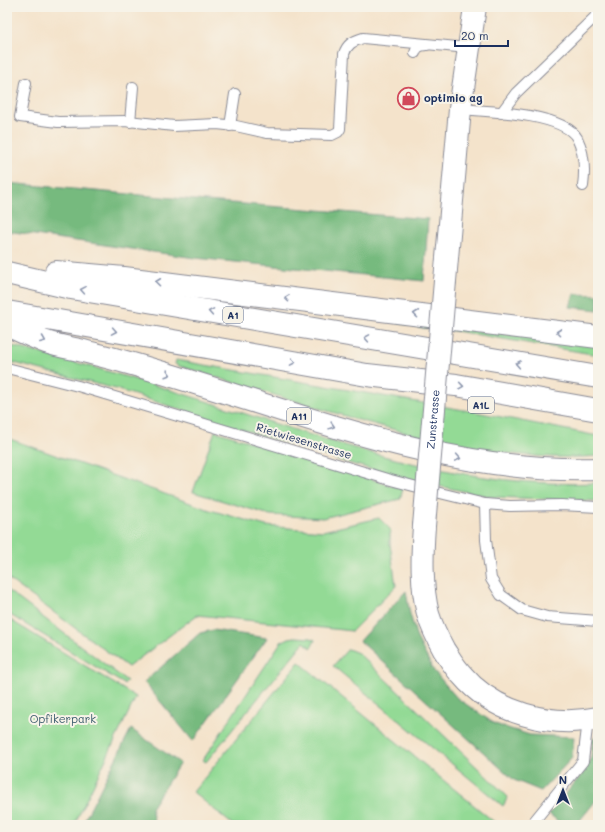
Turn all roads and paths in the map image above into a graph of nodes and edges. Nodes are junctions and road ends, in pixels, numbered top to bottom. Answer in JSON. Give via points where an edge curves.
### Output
{"nodes":[{"id":1,"x":475,"y":7,"type":"edge"},
{"id":2,"x":598,"y":14,"type":"edge"},
{"id":3,"x":429,"y":45,"type":"junction"},
{"id":4,"x":468,"y":48,"type":"junction"},
{"id":5,"x":415,"y":53,"type":"dead end"},
{"id":6,"x":26,"y":83,"type":"dead end"},
{"id":7,"x":133,"y":87,"type":"dead end"},
{"id":8,"x":235,"y":94,"type":"dead end"},
{"id":9,"x":460,"y":109,"type":"junction"},
{"id":10,"x":501,"y":113,"type":"junction"},
{"id":11,"x":130,"y":122,"type":"junction"},
{"id":12,"x":230,"y":126,"type":"junction"},
{"id":13,"x":583,"y":186,"type":"dead end"},
{"id":14,"x":7,"y":268,"type":"edge"},
{"id":15,"x":7,"y":273,"type":"edge"},
{"id":16,"x":7,"y":312,"type":"edge"},
{"id":17,"x":7,"y":325,"type":"edge"},
{"id":18,"x":598,"y":337,"type":"edge"},
{"id":19,"x":7,"y":368,"type":"edge"},
{"id":20,"x":367,"y":375,"type":"junction"},
{"id":21,"x":598,"y":377,"type":"edge"},
{"id":22,"x":598,"y":410,"type":"edge"},
{"id":23,"x":598,"y":426,"type":"edge"},
{"id":24,"x":598,"y":469,"type":"edge"},
{"id":25,"x":485,"y":504,"type":"junction"},
{"id":26,"x":598,"y":507,"type":"edge"},
{"id":27,"x":598,"y":621,"type":"edge"},
{"id":28,"x":593,"y":719,"type":"edge"},
{"id":29,"x":531,"y":825,"type":"edge"}],
"edges":[{"from":1,"to":4,"type":"main road","name":"Zunstrasse"},
{"from":2,"to":10,"type":"lane","via":[[516,93]]},
{"from":3,"to":4,"type":"lane"},
{"from":3,"to":5,"type":"lane","via":[[419,46]]},
{"from":3,"to":12,"type":"lane","via":[[363,38],[350,43],[344,54],[340,129],[332,135],[267,133]]},
{"from":4,"to":9,"type":"main road","name":"Zunstrasse"},
{"from":6,"to":11,"type":"lane","via":[[20,117],[58,122]]},
{"from":7,"to":11,"type":"lane"},
{"from":8,"to":12,"type":"lane"},
{"from":9,"to":10,"type":"lane"},
{"from":9,"to":28,"type":"main road","name":"Zunstrasse","bridge":true,"via":[[424,526],[422,571],[428,614],[440,643],[462,676],[488,698],[523,714],[553,720]]},
{"from":10,"to":13,"type":"lane","via":[[539,117],[561,124],[576,137],[583,157]]},
{"from":11,"to":12,"type":"lane","via":[[174,126]]},
{"from":18,"to":14,"type":"main road","one_way":true,"via":[[124,278]]},
{"from":21,"to":15,"type":"main road","number":"A1","one_way":true,"via":[[78,289]]},
{"from":16,"to":20,"type":"main road","one_way":true},
{"from":17,"to":24,"type":"main road","number":"A11","one_way":true,"via":[[48,342],[140,366],[339,428],[413,448],[515,467],[556,470]]},
{"from":19,"to":25,"type":"lane","name":"Rietwiesenstrasse","via":[[157,409],[387,479]]},
{"from":20,"to":22,"type":"main road","one_way":true,"via":[[456,385]]},
{"from":20,"to":23,"type":"main road","number":"A1L","via":[[454,400]]},
{"from":25,"to":26,"type":"lane","name":"Rietwiesenstrasse"},
{"from":25,"to":27,"type":"lane","via":[[491,579],[501,595],[522,610],[547,617]]},
{"from":28,"to":29,"type":"lane","via":[[583,761]]}]}
